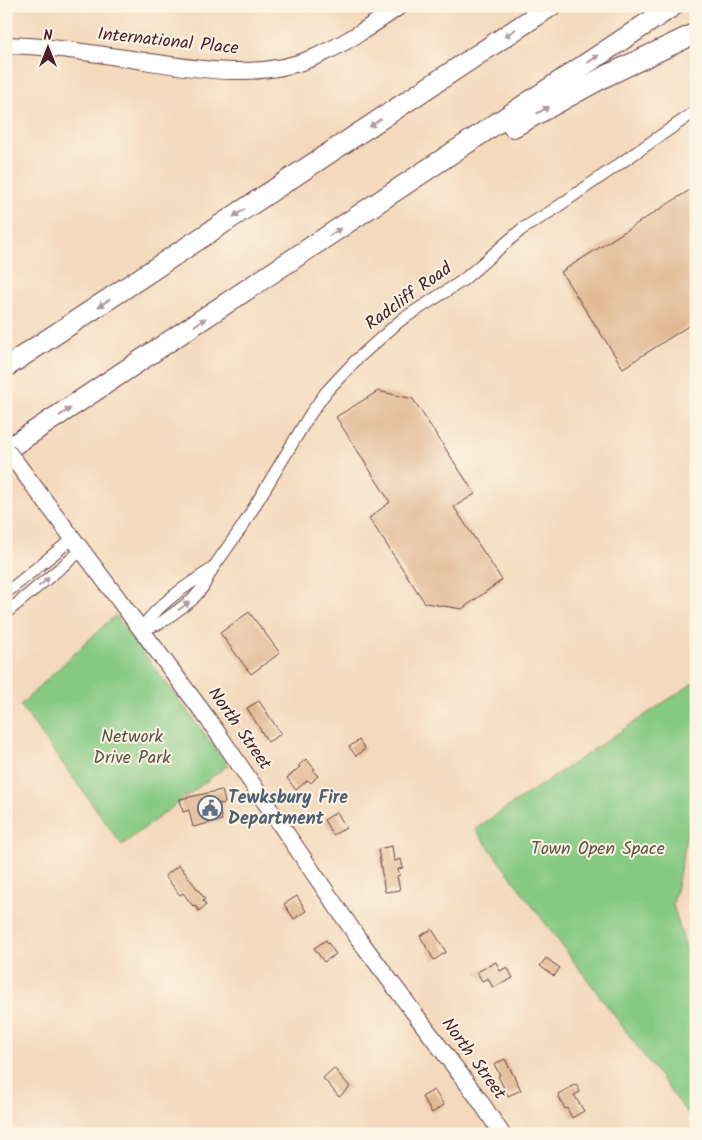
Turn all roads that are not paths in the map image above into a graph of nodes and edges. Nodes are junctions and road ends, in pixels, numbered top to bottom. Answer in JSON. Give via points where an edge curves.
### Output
{"nodes":[{"id":1,"x":400,"y":6,"type":"edge"},
{"id":2,"x":551,"y":6,"type":"edge"},
{"id":3,"x":673,"y":6,"type":"edge"},
{"id":4,"x":696,"y":33,"type":"edge"},
{"id":5,"x":6,"y":45,"type":"edge"},
{"id":6,"x":696,"y":111,"type":"edge"},
{"id":7,"x":364,"y":213,"type":"junction"},
{"id":8,"x":6,"y":367,"type":"edge"},
{"id":9,"x":10,"y":455,"type":"edge"},
{"id":10,"x":77,"y":544,"type":"junction"},
{"id":11,"x":6,"y":593,"type":"edge"},
{"id":12,"x":6,"y":613,"type":"edge"},
{"id":13,"x":141,"y":629,"type":"junction"},
{"id":14,"x":502,"y":1134,"type":"edge"}],
"edges":[{"from":1,"to":5,"type":"main road","name":"International Place","via":[[314,57],[258,70],[184,68]]},
{"from":2,"to":8,"type":"highway","one_way":true},
{"from":7,"to":3,"type":"highway","one_way":true},
{"from":7,"to":4,"type":"highway","one_way":true,"via":[[604,77]]},
{"from":6,"to":13,"type":"street","name":"Radcliff Road","via":[[522,229],[462,281],[401,320],[356,360],[309,416],[242,527],[213,568],[151,615]]},
{"from":9,"to":7,"type":"highway","one_way":true},
{"from":9,"to":10,"type":"main road","name":"North Street"},
{"from":10,"to":11,"type":"street"},
{"from":12,"to":10,"type":"street","one_way":true},
{"from":10,"to":13,"type":"main road","name":"North Street"},
{"from":13,"to":14,"type":"main road","name":"North Street","via":[[214,727],[358,938]]}]}
